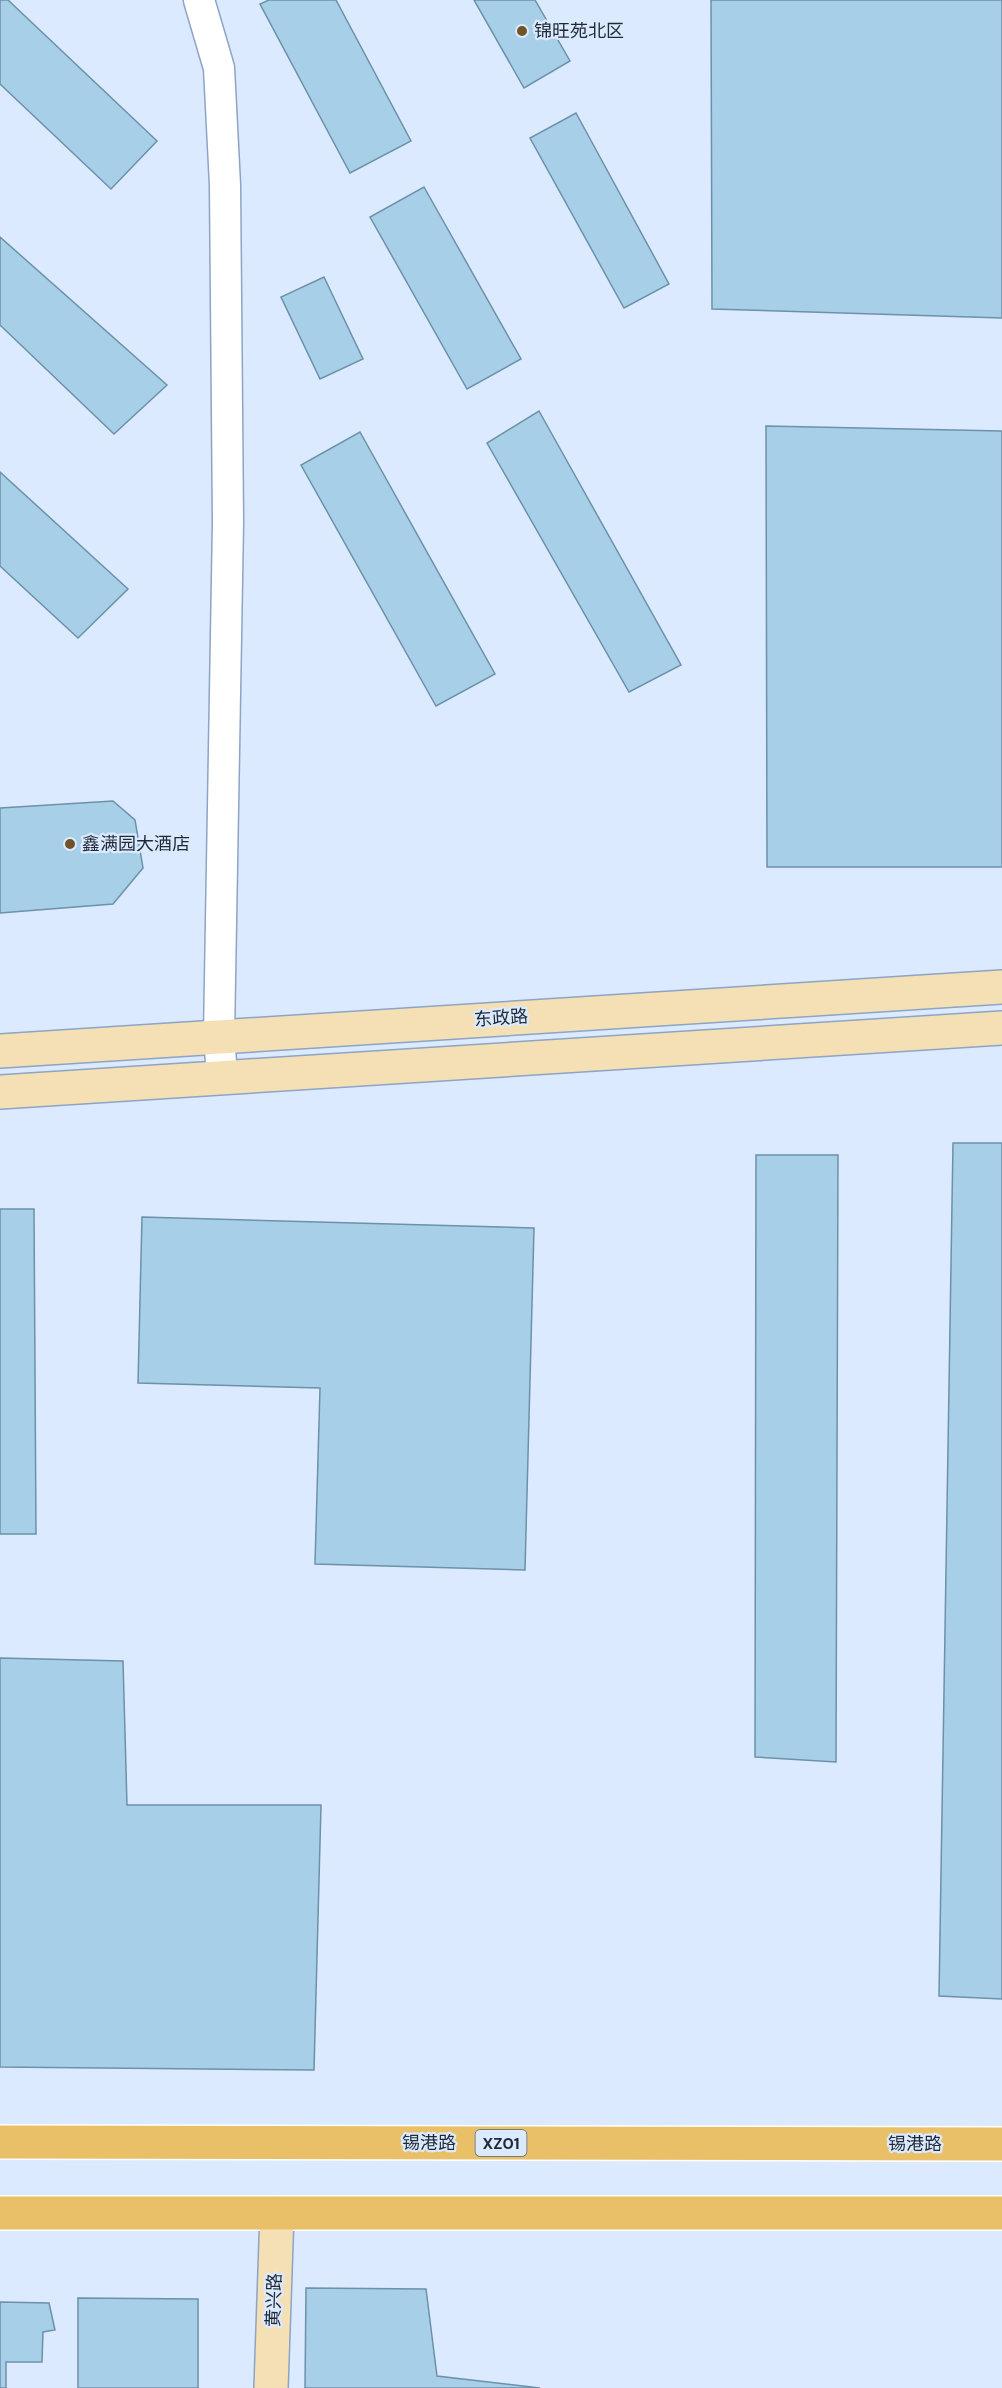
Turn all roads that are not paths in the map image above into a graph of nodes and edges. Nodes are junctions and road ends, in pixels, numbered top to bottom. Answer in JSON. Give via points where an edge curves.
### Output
{"nodes":[{"id":1,"x":199,"y":0,"type":"edge"},
{"id":2,"x":1002,"y":987,"type":"edge"},
{"id":3,"x":1002,"y":1028,"type":"edge"},
{"id":4,"x":219,"y":1036,"type":"junction"},
{"id":5,"x":0,"y":1051,"type":"edge"},
{"id":6,"x":222,"y":1076,"type":"junction"},
{"id":7,"x":0,"y":1092,"type":"edge"},
{"id":8,"x":0,"y":2142,"type":"edge"},
{"id":9,"x":1002,"y":2144,"type":"edge"},
{"id":10,"x":0,"y":2213,"type":"edge"},
{"id":11,"x":277,"y":2213,"type":"junction"},
{"id":12,"x":1002,"y":2213,"type":"edge"},
{"id":13,"x":271,"y":2388,"type":"edge"}],
"edges":[{"from":1,"to":4,"type":"street","via":[[219,68],[225,185],[228,522]]},
{"from":2,"to":4,"type":"main road","name":"东政路"},
{"from":3,"to":6,"type":"main road"},
{"from":4,"to":5,"type":"main road","name":"东政路"},
{"from":4,"to":6,"type":"street"},
{"from":6,"to":7,"type":"main road"},
{"from":8,"to":9,"type":"main road","name":"锡港路","number":"XZ01"},
{"from":10,"to":11,"type":"main road"},
{"from":11,"to":12,"type":"main road"},
{"from":11,"to":13,"type":"main road","name":"黄兴路"}]}
